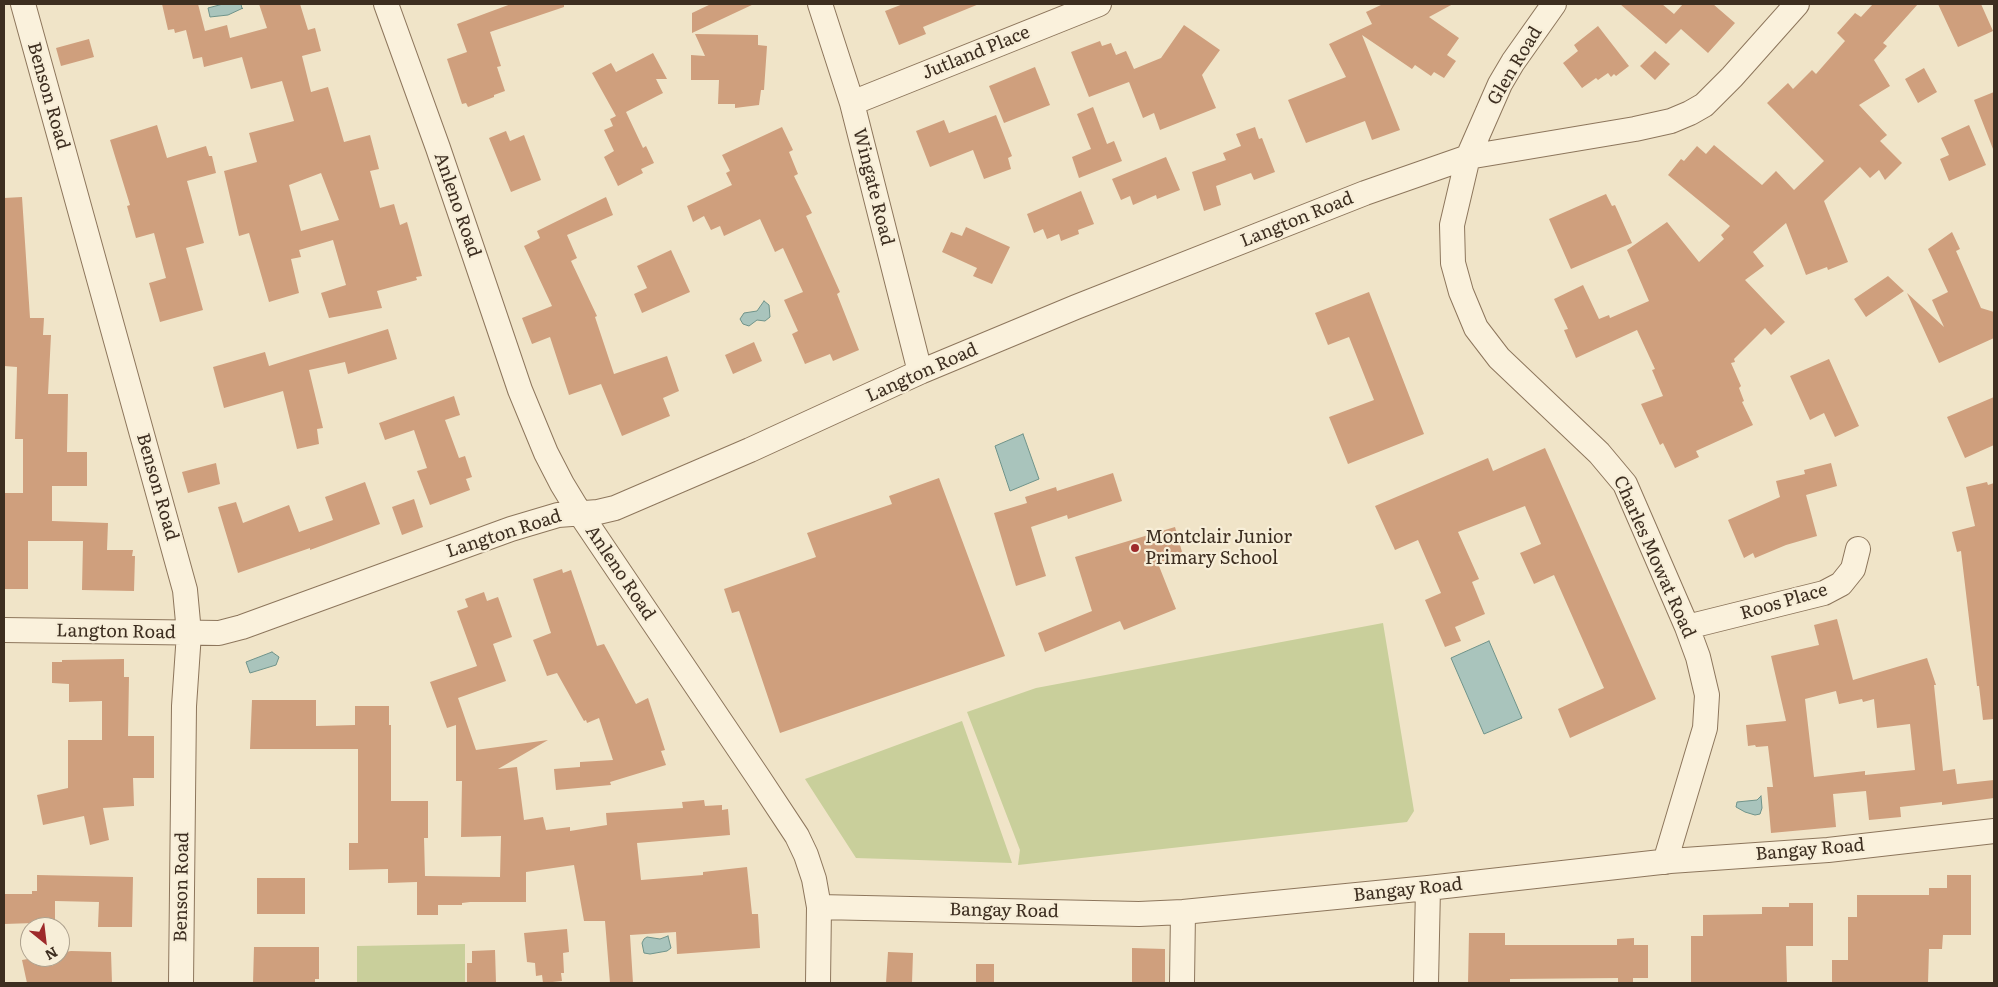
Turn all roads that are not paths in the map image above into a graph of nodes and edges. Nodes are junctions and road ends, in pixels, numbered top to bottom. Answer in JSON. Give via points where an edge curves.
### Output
{"nodes":[{"id":1,"x":22,"y":4,"type":"edge"},
{"id":2,"x":386,"y":4,"type":"edge"},
{"id":3,"x":820,"y":4,"type":"edge"},
{"id":4,"x":1099,"y":4,"type":"edge"},
{"id":5,"x":1554,"y":4,"type":"edge"},
{"id":6,"x":1797,"y":4,"type":"edge"},
{"id":7,"x":852,"y":103,"type":"junction"},
{"id":8,"x":1468,"y":157,"type":"junction"},
{"id":9,"x":920,"y":372,"type":"junction"},
{"id":10,"x":580,"y":512,"type":"junction"},
{"id":11,"x":1858,"y":549,"type":"dead end"},
{"id":12,"x":1687,"y":627,"type":"junction"},
{"id":13,"x":4,"y":630,"type":"edge"},
{"id":14,"x":189,"y":633,"type":"junction"},
{"id":15,"x":1994,"y":832,"type":"edge"},
{"id":16,"x":1664,"y":862,"type":"junction"},
{"id":17,"x":1428,"y":888,"type":"junction"},
{"id":18,"x":819,"y":906,"type":"junction"},
{"id":19,"x":1183,"y":912,"type":"junction"},
{"id":20,"x":182,"y":983,"type":"edge"},
{"id":21,"x":818,"y":983,"type":"edge"},
{"id":22,"x":1182,"y":983,"type":"edge"},
{"id":23,"x":1426,"y":983,"type":"edge"}],
"edges":[{"from":1,"to":14,"type":"street","name":"Benson Road","via":[[185,590]]},
{"from":2,"to":10,"type":"street","name":"Anleno Road","via":[[520,390],[546,453]]},
{"from":3,"to":7,"type":"street","name":"Wingate Road"},
{"from":4,"to":7,"type":"street","name":"Jutland Place"},
{"from":5,"to":8,"type":"street","name":"Glen Road","via":[[1500,84]]},
{"from":6,"to":8,"type":"street","name":"Langton Road","via":[[1732,77],[1704,105],[1690,113],[1635,129]]},
{"from":7,"to":9,"type":"street","name":"Wingate Road"},
{"from":8,"to":9,"type":"street","name":"Langton Road","via":[[1365,193]]},
{"from":8,"to":12,"type":"street","name":"Charles Mowat Road","via":[[1452,225],[1453,263],[1476,328],[1499,358],[1600,453],[1625,484]]},
{"from":9,"to":10,"type":"street","name":"Langton Road","via":[[615,508]]},
{"from":10,"to":14,"type":"street","name":"Langton Road","via":[[511,529],[242,627],[219,633]]},
{"from":10,"to":18,"type":"street","name":"Anleno Road","via":[[797,836],[814,879]]},
{"from":11,"to":12,"type":"street","name":"Roos Place","via":[[1853,569],[1841,584],[1824,593]]},
{"from":12,"to":16,"type":"street","name":"Charles Mowat Road","via":[[1707,695],[1705,728]]},
{"from":13,"to":14,"type":"street","name":"Langton Road"},
{"from":14,"to":20,"type":"street","name":"Benson Road","via":[[184,706]]},
{"from":15,"to":16,"type":"street","name":"Bangay Road","via":[[1828,850]]},
{"from":16,"to":17,"type":"street","name":"Bangay Road"},
{"from":17,"to":19,"type":"street","name":"Bangay Road"},
{"from":17,"to":23,"type":"street"},
{"from":18,"to":19,"type":"street","name":"Bangay Road","via":[[1139,914]]},
{"from":18,"to":21,"type":"street","name":"Anleno Road"},
{"from":19,"to":22,"type":"street"}]}
